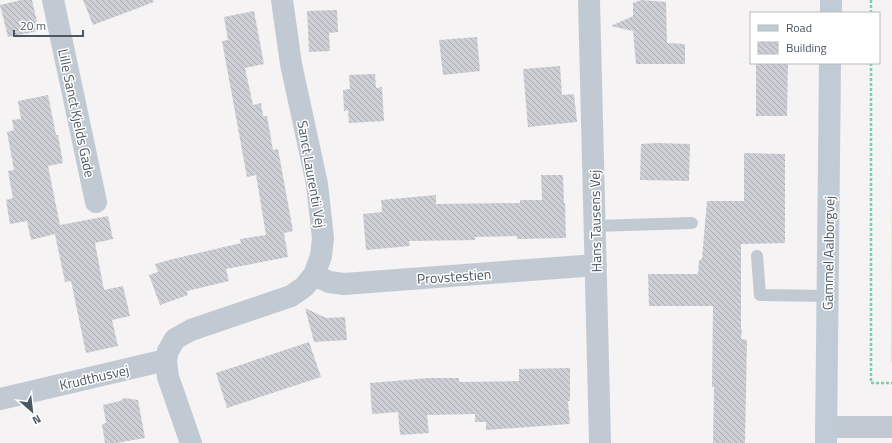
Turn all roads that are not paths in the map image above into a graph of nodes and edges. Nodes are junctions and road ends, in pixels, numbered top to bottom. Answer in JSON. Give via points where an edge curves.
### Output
{"nodes":[{"id":1,"x":53,"y":0,"type":"edge"},
{"id":2,"x":282,"y":0,"type":"edge"},
{"id":3,"x":589,"y":0,"type":"edge"},
{"id":4,"x":831,"y":0,"type":"edge"},
{"id":5,"x":830,"y":12,"type":"edge"},
{"id":6,"x":830,"y":64,"type":"edge"},
{"id":7,"x":96,"y":202,"type":"dead end"},
{"id":8,"x":692,"y":223,"type":"dead end"},
{"id":9,"x":595,"y":226,"type":"junction"},
{"id":10,"x":757,"y":256,"type":"dead end"},
{"id":11,"x":596,"y":265,"type":"junction"},
{"id":12,"x":314,"y":276,"type":"junction"},
{"id":13,"x":828,"y":296,"type":"junction"},
{"id":14,"x":166,"y":360,"type":"junction"},
{"id":15,"x":0,"y":399,"type":"edge"},
{"id":16,"x":892,"y":427,"type":"edge"},
{"id":17,"x":826,"y":435,"type":"edge"},
{"id":18,"x":191,"y":443,"type":"edge"},
{"id":19,"x":600,"y":443,"type":"edge"}],
"edges":[{"from":1,"to":7,"type":"street","name":"Lille Sanct Kjelds Gade"},
{"from":2,"to":12,"type":"street","name":"Sanct Laurentii Vej","via":[[291,64],[318,192],[323,238],[321,256]]},
{"from":3,"to":9,"type":"street","name":"Hans Tausens Vej"},
{"from":4,"to":5,"type":"street"},
{"from":6,"to":13,"type":"street","name":"Gammel Aalborgvej"},
{"from":8,"to":9,"type":"lane"},
{"from":9,"to":11,"type":"street","name":"Hans Tausens Vej"},
{"from":10,"to":13,"type":"lane","via":[[760,295]]},
{"from":11,"to":12,"type":"street","name":"Provstestien","via":[[344,284]]},
{"from":11,"to":19,"type":"street","name":"Hans Tausens Vej"},
{"from":12,"to":14,"type":"street","name":"Sanct Laurentii Vej","via":[[304,288],[291,296],[191,330],[175,339],[168,350]]},
{"from":13,"to":17,"type":"street","name":"Gammel Aalborgvej"},
{"from":14,"to":15,"type":"street","name":"Krudthusvej"},
{"from":14,"to":18,"type":"street","via":[[168,377]]},
{"from":16,"to":17,"type":"street"}]}
